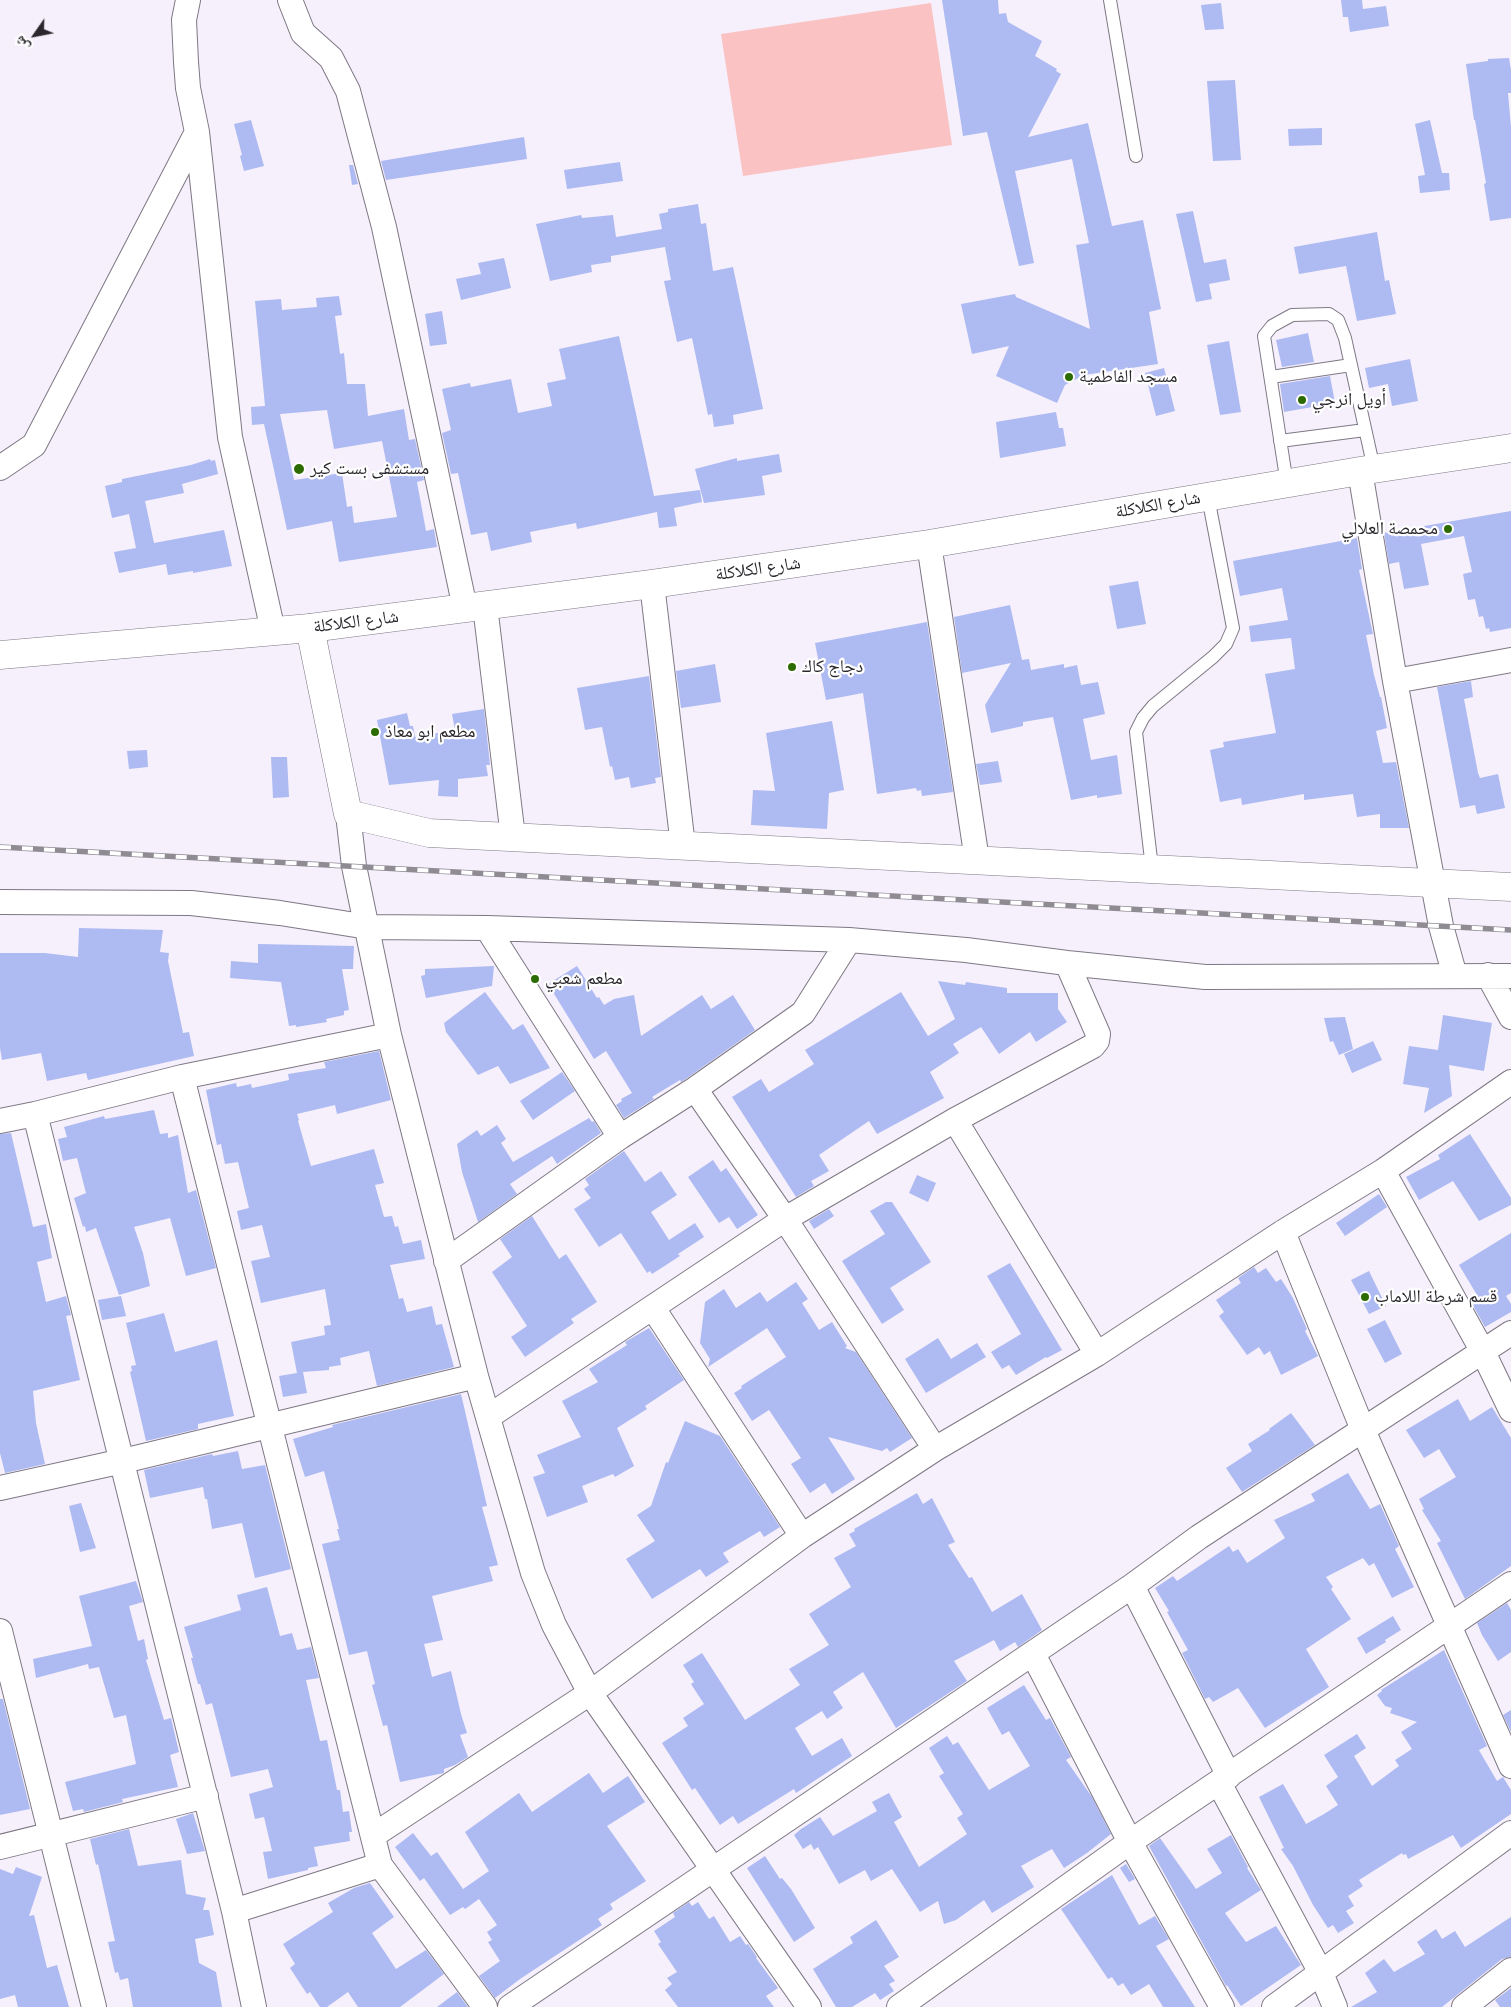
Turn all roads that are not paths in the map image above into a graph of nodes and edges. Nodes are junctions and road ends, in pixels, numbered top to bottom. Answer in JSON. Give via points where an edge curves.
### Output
{"nodes":[{"id":1,"x":188,"y":0,"type":"edge"},
{"id":2,"x":290,"y":0,"type":"edge"},
{"id":3,"x":1110,"y":0,"type":"edge"},
{"id":4,"x":197,"y":132,"type":"junction"},
{"id":5,"x":1136,"y":156,"type":"dead end"},
{"id":6,"x":1351,"y":365,"type":"junction"},
{"id":7,"x":1271,"y":377,"type":"junction"},
{"id":8,"x":1365,"y":430,"type":"junction"},
{"id":9,"x":1511,"y":432,"type":"edge"},
{"id":10,"x":1280,"y":441,"type":"junction"},
{"id":11,"x":1511,"y":448,"type":"edge"},
{"id":12,"x":1480,"y":453,"type":"junction"},
{"id":13,"x":0,"y":468,"type":"edge"},
{"id":14,"x":1367,"y":470,"type":"junction"},
{"id":15,"x":1287,"y":484,"type":"junction"},
{"id":16,"x":1208,"y":497,"type":"junction"},
{"id":17,"x":929,"y":544,"type":"junction"},
{"id":18,"x":652,"y":584,"type":"junction"},
{"id":19,"x":475,"y":607,"type":"junction"},
{"id":20,"x":310,"y":628,"type":"junction"},
{"id":21,"x":273,"y":631,"type":"junction"},
{"id":22,"x":0,"y":655,"type":"edge"},
{"id":23,"x":1511,"y":660,"type":"edge"},
{"id":24,"x":1395,"y":681,"type":"junction"},
{"id":25,"x":348,"y":814,"type":"junction"},
{"id":26,"x":513,"y":837,"type":"junction"},
{"id":27,"x":683,"y":846,"type":"junction"},
{"id":28,"x":976,"y":860,"type":"junction"},
{"id":29,"x":1152,"y":868,"type":"junction"},
{"id":30,"x":1433,"y":883,"type":"junction"},
{"id":31,"x":1511,"y":887,"type":"edge"},
{"id":32,"x":0,"y":902,"type":"edge"},
{"id":33,"x":368,"y":927,"type":"junction"},
{"id":34,"x":487,"y":928,"type":"junction"},
{"id":35,"x":849,"y":940,"type":"junction"},
{"id":36,"x":1068,"y":964,"type":"junction"},
{"id":37,"x":1455,"y":976,"type":"junction"},
{"id":38,"x":1500,"y":976,"type":"edge"},
{"id":39,"x":1511,"y":1017,"type":"edge"},
{"id":40,"x":389,"y":1035,"type":"junction"},
{"id":41,"x":182,"y":1077,"type":"junction"},
{"id":42,"x":1511,"y":1082,"type":"edge"},
{"id":43,"x":695,"y":1089,"type":"junction"},
{"id":44,"x":35,"y":1114,"type":"junction"},
{"id":45,"x":955,"y":1120,"type":"junction"},
{"id":46,"x":0,"y":1121,"type":"edge"},
{"id":47,"x":620,"y":1137,"type":"junction"},
{"id":48,"x":1383,"y":1171,"type":"junction"},
{"id":49,"x":785,"y":1219,"type":"junction"},
{"id":50,"x":1283,"y":1232,"type":"junction"},
{"id":51,"x":446,"y":1261,"type":"junction"},
{"id":52,"x":653,"y":1308,"type":"junction"},
{"id":53,"x":1511,"y":1333,"type":"edge"},
{"id":54,"x":1482,"y":1352,"type":"junction"},
{"id":55,"x":1097,"y":1354,"type":"junction"},
{"id":56,"x":476,"y":1376,"type":"junction"},
{"id":57,"x":1511,"y":1410,"type":"edge"},
{"id":58,"x":488,"y":1417,"type":"junction"},
{"id":59,"x":269,"y":1427,"type":"junction"},
{"id":60,"x":1363,"y":1430,"type":"junction"},
{"id":61,"x":935,"y":1449,"type":"junction"},
{"id":62,"x":123,"y":1461,"type":"junction"},
{"id":63,"x":0,"y":1488,"type":"edge"},
{"id":64,"x":802,"y":1536,"type":"junction"},
{"id":65,"x":1511,"y":1584,"type":"edge"},
{"id":66,"x":1132,"y":1586,"type":"junction"},
{"id":67,"x":1449,"y":1626,"type":"junction"},
{"id":68,"x":0,"y":1631,"type":"edge"},
{"id":69,"x":1032,"y":1654,"type":"junction"},
{"id":70,"x":590,"y":1693,"type":"junction"},
{"id":71,"x":1511,"y":1766,"type":"edge"},
{"id":72,"x":1224,"y":1779,"type":"junction"},
{"id":73,"x":206,"y":1796,"type":"junction"},
{"id":74,"x":1511,"y":1833,"type":"edge"},
{"id":75,"x":51,"y":1834,"type":"junction"},
{"id":76,"x":374,"y":1835,"type":"junction"},
{"id":77,"x":1130,"y":1842,"type":"junction"},
{"id":78,"x":0,"y":1847,"type":"edge"},
{"id":79,"x":380,"y":1865,"type":"junction"},
{"id":80,"x":714,"y":1869,"type":"junction"},
{"id":81,"x":234,"y":1911,"type":"junction"},
{"id":82,"x":1511,"y":1970,"type":"edge"},
{"id":83,"x":1321,"y":1973,"type":"junction"},
{"id":84,"x":94,"y":2007,"type":"edge"},
{"id":85,"x":254,"y":2007,"type":"edge"},
{"id":86,"x":485,"y":2007,"type":"edge"},
{"id":87,"x":510,"y":2007,"type":"edge"},
{"id":88,"x":809,"y":2007,"type":"edge"},
{"id":89,"x":899,"y":2007,"type":"edge"},
{"id":90,"x":1222,"y":2007,"type":"edge"},
{"id":91,"x":1274,"y":2007,"type":"edge"},
{"id":92,"x":1335,"y":2007,"type":"edge"},
{"id":93,"x":1464,"y":2007,"type":"edge"}],
"edges":[{"from":1,"to":4,"type":"street","via":[[184,20],[186,62]]},
{"from":2,"to":19,"type":"street","via":[[303,33],[330,58],[348,91]]},
{"from":3,"to":5,"type":"lane"},
{"from":4,"to":13,"type":"street","via":[[34,445]]},
{"from":4,"to":21,"type":"street","via":[[230,437]]},
{"from":6,"to":7,"type":"lane"},
{"from":6,"to":7,"type":"lane","via":[[1338,320],[1329,314],[1292,315],[1272,326],[1264,336]]},
{"from":6,"to":8,"type":"lane"},
{"from":7,"to":10,"type":"lane"},
{"from":8,"to":10,"type":"lane"},
{"from":8,"to":14,"type":"lane"},
{"from":9,"to":12,"type":"main road"},
{"from":10,"to":15,"type":"lane"},
{"from":11,"to":12,"type":"main road","name":"شارع الكلاكلة"},
{"from":12,"to":14,"type":"main road","name":"شارع الكلاكلة"},
{"from":14,"to":15,"type":"main road","name":"شارع الكلاكلة"},
{"from":14,"to":24,"type":"street"},
{"from":15,"to":16,"type":"main road","name":"شارع الكلاكلة"},
{"from":16,"to":17,"type":"main road","name":"شارع الكلاكلة"},
{"from":16,"to":29,"type":"lane","via":[[1233,628],[1226,644],[1153,706],[1136,732]]},
{"from":17,"to":18,"type":"main road","name":"شارع الكلاكلة"},
{"from":17,"to":28,"type":"street"},
{"from":18,"to":19,"type":"main road","name":"شارع الكلاكلة"},
{"from":18,"to":27,"type":"street"},
{"from":19,"to":20,"type":"main road","name":"شارع الكلاكلة"},
{"from":19,"to":26,"type":"street"},
{"from":20,"to":21,"type":"main road","name":"شارع الكلاكلة"},
{"from":20,"to":25,"type":"main road"},
{"from":21,"to":22,"type":"main road","name":"شارع الكلاكلة"},
{"from":23,"to":24,"type":"street"},
{"from":24,"to":30,"type":"street"},
{"from":25,"to":26,"type":"main road","via":[[429,833]]},
{"from":25,"to":33,"type":"street","via":[[354,866]]},
{"from":26,"to":27,"type":"main road"},
{"from":27,"to":28,"type":"main road"},
{"from":28,"to":29,"type":"main road"},
{"from":29,"to":30,"type":"main road"},
{"from":30,"to":31,"type":"main road"},
{"from":30,"to":37,"type":"street"},
{"from":32,"to":33,"type":"street","via":[[191,903]]},
{"from":33,"to":34,"type":"street"},
{"from":33,"to":40,"type":"street"},
{"from":34,"to":35,"type":"street"},
{"from":34,"to":47,"type":"street"},
{"from":35,"to":36,"type":"street","via":[[966,950]]},
{"from":35,"to":43,"type":"street","via":[[803,1013]]},
{"from":36,"to":37,"type":"street","via":[[1205,977]]},
{"from":36,"to":45,"type":"street","via":[[1098,1034],[1098,1041]]},
{"from":37,"to":38,"type":"street"},
{"from":38,"to":39,"type":"street"},
{"from":40,"to":41,"type":"street"},
{"from":40,"to":51,"type":"street"},
{"from":41,"to":44,"type":"street"},
{"from":41,"to":59,"type":"street"},
{"from":42,"to":48,"type":"street"},
{"from":43,"to":47,"type":"street"},
{"from":43,"to":49,"type":"street"},
{"from":44,"to":46,"type":"street"},
{"from":44,"to":62,"type":"street"},
{"from":45,"to":49,"type":"street"},
{"from":45,"to":55,"type":"street"},
{"from":47,"to":51,"type":"street"},
{"from":48,"to":50,"type":"street"},
{"from":48,"to":54,"type":"street"},
{"from":49,"to":52,"type":"street"},
{"from":49,"to":61,"type":"street"},
{"from":50,"to":55,"type":"street"},
{"from":50,"to":60,"type":"street"},
{"from":51,"to":56,"type":"street"},
{"from":52,"to":58,"type":"street"},
{"from":52,"to":64,"type":"street"},
{"from":53,"to":54,"type":"street"},
{"from":54,"to":57,"type":"street"},
{"from":54,"to":60,"type":"street"},
{"from":55,"to":61,"type":"street"},
{"from":56,"to":58,"type":"street"},
{"from":56,"to":59,"type":"street"},
{"from":58,"to":70,"type":"street","via":[[533,1572],[554,1624]]},
{"from":59,"to":62,"type":"street"},
{"from":59,"to":76,"type":"street"},
{"from":60,"to":66,"type":"street","via":[[1199,1537]]},
{"from":60,"to":67,"type":"street"},
{"from":61,"to":64,"type":"street"},
{"from":62,"to":63,"type":"street"},
{"from":62,"to":73,"type":"street"},
{"from":64,"to":70,"type":"street"},
{"from":65,"to":67,"type":"street"},
{"from":66,"to":69,"type":"street"},
{"from":66,"to":72,"type":"street"},
{"from":67,"to":71,"type":"street"},
{"from":67,"to":72,"type":"street"},
{"from":68,"to":75,"type":"street"},
{"from":69,"to":77,"type":"street"},
{"from":69,"to":80,"type":"street"},
{"from":70,"to":76,"type":"street"},
{"from":70,"to":80,"type":"street"},
{"from":72,"to":77,"type":"street"},
{"from":72,"to":83,"type":"street"},
{"from":73,"to":75,"type":"street"},
{"from":73,"to":81,"type":"street"},
{"from":74,"to":83,"type":"street"},
{"from":75,"to":78,"type":"street"},
{"from":75,"to":84,"type":"street"},
{"from":76,"to":79,"type":"street"},
{"from":77,"to":89,"type":"street"},
{"from":77,"to":90,"type":"street"},
{"from":79,"to":81,"type":"street"},
{"from":79,"to":86,"type":"street"},
{"from":80,"to":87,"type":"street"},
{"from":80,"to":88,"type":"street"},
{"from":81,"to":85,"type":"street"},
{"from":82,"to":93,"type":"street"},
{"from":83,"to":91,"type":"street"},
{"from":83,"to":92,"type":"street"}]}
